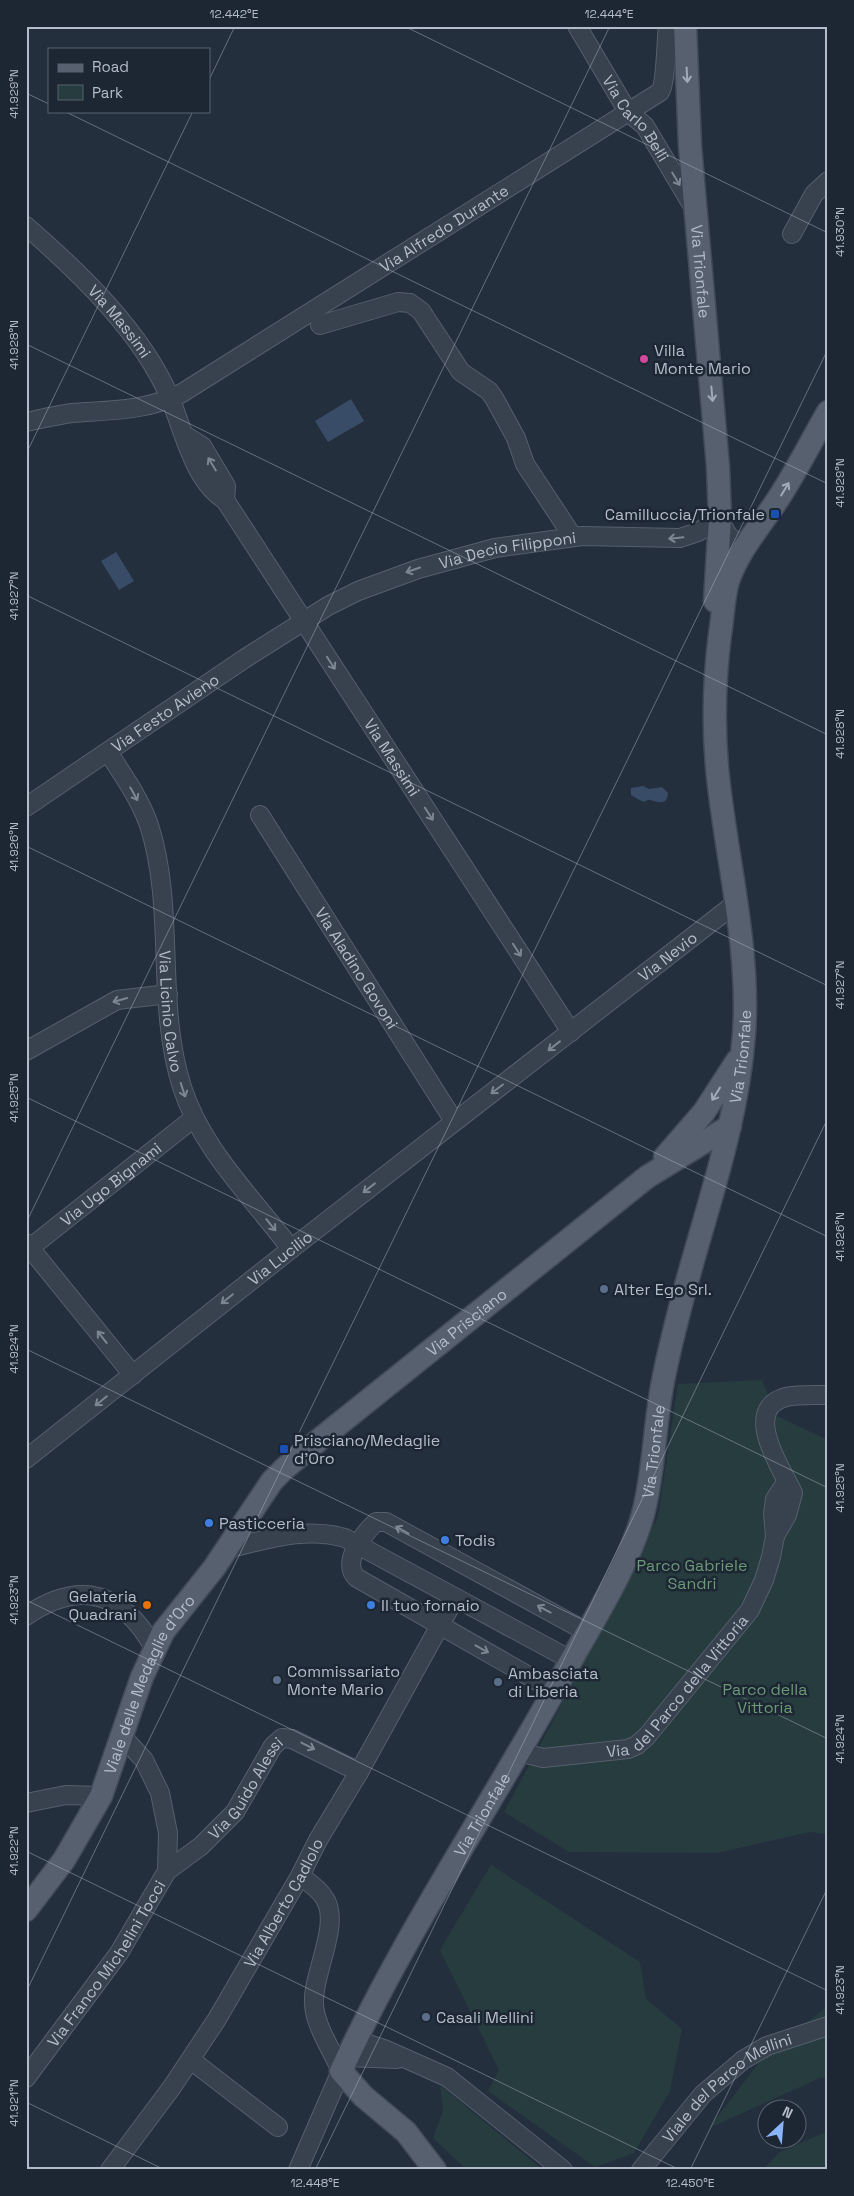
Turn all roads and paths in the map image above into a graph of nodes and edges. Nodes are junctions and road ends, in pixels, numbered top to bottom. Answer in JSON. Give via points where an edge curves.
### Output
{"nodes":[{"id":1,"x":577,"y":26,"type":"edge"},
{"id":2,"x":668,"y":26,"type":"edge"},
{"id":3,"x":685,"y":26,"type":"edge"},
{"id":4,"x":628,"y":112,"type":"junction"},
{"id":5,"x":828,"y":181,"type":"edge"},
{"id":6,"x":696,"y":211,"type":"junction"},
{"id":7,"x":26,"y":226,"type":"edge"},
{"id":8,"x":792,"y":234,"type":"dead end"},
{"id":9,"x":320,"y":325,"type":"dead end"},
{"id":10,"x":170,"y":399,"type":"junction"},
{"id":11,"x":828,"y":412,"type":"edge"},
{"id":12,"x":26,"y":422,"type":"edge"},
{"id":13,"x":720,"y":518,"type":"junction"},
{"id":14,"x":573,"y":536,"type":"junction"},
{"id":15,"x":747,"y":543,"type":"junction"},
{"id":16,"x":304,"y":622,"type":"junction"},
{"id":17,"x":717,"y":659,"type":"junction"},
{"id":18,"x":108,"y":752,"type":"junction"},
{"id":19,"x":26,"y":807,"type":"edge"},
{"id":20,"x":260,"y":815,"type":"dead end"},
{"id":21,"x":736,"y":903,"type":"junction"},
{"id":22,"x":168,"y":994,"type":"junction"},
{"id":23,"x":571,"y":1032,"type":"junction"},
{"id":24,"x":26,"y":1051,"type":"edge"},
{"id":25,"x":742,"y":1053,"type":"junction"},
{"id":26,"x":194,"y":1118,"type":"junction"},
{"id":27,"x":454,"y":1121,"type":"junction"},
{"id":28,"x":730,"y":1126,"type":"junction"},
{"id":29,"x":648,"y":1177,"type":"junction"},
{"id":30,"x":28,"y":1247,"type":"edge"},
{"id":31,"x":291,"y":1249,"type":"junction"},
{"id":32,"x":133,"y":1375,"type":"junction"},
{"id":33,"x":828,"y":1395,"type":"edge"},
{"id":34,"x":26,"y":1459,"type":"edge"},
{"id":35,"x":285,"y":1468,"type":"joint"},
{"id":36,"x":359,"y":1544,"type":"junction"},
{"id":37,"x":226,"y":1549,"type":"junction"},
{"id":38,"x":455,"y":1598,"type":"junction"},
{"id":39,"x":26,"y":1616,"type":"edge"},
{"id":40,"x":439,"y":1625,"type":"junction"},
{"id":41,"x":587,"y":1632,"type":"junction"},
{"id":42,"x":154,"y":1648,"type":"junction"},
{"id":43,"x":571,"y":1660,"type":"junction"},
{"id":44,"x":555,"y":1691,"type":"junction"},
{"id":45,"x":122,"y":1736,"type":"junction"},
{"id":46,"x":519,"y":1752,"type":"junction"},
{"id":47,"x":359,"y":1772,"type":"junction"},
{"id":48,"x":101,"y":1796,"type":"junction"},
{"id":49,"x":26,"y":1803,"type":"edge"},
{"id":50,"x":167,"y":1871,"type":"junction"},
{"id":51,"x":300,"y":1876,"type":"junction"},
{"id":52,"x":26,"y":1910,"type":"edge"},
{"id":53,"x":828,"y":2026,"type":"edge"},
{"id":54,"x":348,"y":2056,"type":"junction"},
{"id":55,"x":191,"y":2060,"type":"junction"},
{"id":56,"x":26,"y":2078,"type":"edge"},
{"id":57,"x":278,"y":2127,"type":"dead end"},
{"id":58,"x":418,"y":2144,"type":"junction"},
{"id":59,"x":110,"y":2170,"type":"edge"},
{"id":60,"x":298,"y":2170,"type":"edge"},
{"id":61,"x":435,"y":2170,"type":"edge"},
{"id":62,"x":448,"y":2170,"type":"edge"},
{"id":63,"x":563,"y":2170,"type":"edge"},
{"id":64,"x":641,"y":2170,"type":"edge"}],
"edges":[{"from":1,"to":4,"type":"street","name":"Via Carlo Belli"},
{"from":2,"to":4,"type":"street","name":"Via Alfredo Durante","via":[[662,90]]},
{"from":3,"to":6,"type":"main road","name":"Via Trionfale","one_way":true},
{"from":4,"to":6,"type":"street","name":"Via Carlo Belli","one_way":true,"via":[[645,126]]},
{"from":4,"to":10,"type":"street","name":"Via Alfredo Durante"},
{"from":5,"to":8,"type":"street","via":[[814,194]]},
{"from":6,"to":13,"type":"main road","name":"Via Trionfale","one_way":true,"via":[[718,457]]},
{"from":7,"to":10,"type":"street","name":"Via Massimi","via":[[78,274],[120,320],[156,369]]},
{"from":9,"to":14,"type":"street","via":[[398,302],[410,303],[421,311],[461,372],[494,398],[516,438],[525,464]]},
{"from":10,"to":12,"type":"street","name":"Via Alfredo Durante","via":[[137,409],[70,414]]},
{"from":10,"to":16,"type":"street","name":"Via Massimi","via":[[186,436],[189,452]]},
{"from":15,"to":11,"type":"main road","one_way":true,"via":[[785,488]]},
{"from":13,"to":14,"type":"street","name":"Via Decio Filipponi","one_way":true,"via":[[698,532],[680,538]]},
{"from":13,"to":15,"type":"street","name":"Via Trionfale","via":[[731,539]]},
{"from":13,"to":17,"type":"main road","name":"Via Trionfale","via":[[715,588]]},
{"from":14,"to":16,"type":"street","name":"Via Decio Filipponi","one_way":true,"via":[[495,548],[418,568],[358,591]]},
{"from":15,"to":17,"type":"main road","name":"Via Trionfale","via":[[727,586]]},
{"from":16,"to":18,"type":"street","name":"Via Festo Avieno"},
{"from":16,"to":23,"type":"street","name":"Via Massimi","one_way":true},
{"from":17,"to":21,"type":"main road","name":"Via Trionfale","via":[[717,768]]},
{"from":18,"to":19,"type":"street","name":"Via Festo Avieno"},
{"from":18,"to":22,"type":"street","name":"Via Licinio Calvo","one_way":true,"via":[[138,802],[150,831],[162,887]]},
{"from":20,"to":27,"type":"street","name":"Via Aladino Govoni"},
{"from":21,"to":23,"type":"street","name":"Via Nevio"},
{"from":21,"to":25,"type":"main road","name":"Via Trionfale","via":[[745,984]]},
{"from":22,"to":24,"type":"street","one_way":true,"via":[[117,1000]]},
{"from":22,"to":26,"type":"street","name":"Via Licinio Calvo","one_way":true,"via":[[178,1072]]},
{"from":23,"to":27,"type":"street","name":"Via Lucilio","one_way":true},
{"from":25,"to":28,"type":"main road","name":"Via Trionfale"},
{"from":25,"to":29,"type":"main road","name":"Via Prisciano","one_way":true,"via":[[700,1118]]},
{"from":26,"to":30,"type":"street","name":"Via Ugo Bignami"},
{"from":26,"to":31,"type":"street","name":"Via Licinio Calvo","one_way":true,"via":[[221,1162]]},
{"from":27,"to":31,"type":"street","name":"Via Lucilio","one_way":true},
{"from":28,"to":29,"type":"main road","name":"Via Prisciano"},
{"from":28,"to":41,"type":"main road","name":"Via Trionfale","via":[[660,1394],[643,1516]]},
{"from":29,"to":35,"type":"main road","name":"Via Prisciano"},
{"from":32,"to":30,"type":"street","one_way":true},
{"from":31,"to":32,"type":"street","name":"Via Lucilio","one_way":true},
{"from":32,"to":34,"type":"street","name":"Via Lucilio","one_way":true},
{"from":33,"to":46,"type":"street","name":"Via del Parco della Vittoria","via":[[785,1398],[769,1410],[766,1421],[768,1439],[793,1493],[792,1503],[775,1536],[764,1580],[750,1610],[637,1746],[543,1758]]},
{"from":35,"to":37,"type":"main road","name":"Viale delle Medaglie d'Oro","via":[[268,1487]]},
{"from":36,"to":37,"type":"street","via":[[332,1535],[303,1533]]},
{"from":36,"to":38,"type":"street"},
{"from":36,"to":40,"type":"street","via":[[350,1565],[354,1575]]},
{"from":41,"to":36,"type":"street","one_way":true,"via":[[386,1522],[376,1522]]},
{"from":37,"to":42,"type":"main road","name":"Viale delle Medaglie d'Oro"},
{"from":38,"to":40,"type":"street","name":"Via Alberto Cadlolo"},
{"from":38,"to":43,"type":"street"},
{"from":39,"to":42,"type":"street","via":[[63,1596],[93,1596],[116,1604],[132,1616]]},
{"from":40,"to":44,"type":"street","one_way":true},
{"from":40,"to":47,"type":"street","name":"Via Alberto Cadlolo"},
{"from":41,"to":43,"type":"main road","name":"Via Trionfale"},
{"from":42,"to":45,"type":"main road","name":"Viale delle Medaglie d'Oro"},
{"from":43,"to":44,"type":"main road","name":"Via Trionfale"},
{"from":44,"to":46,"type":"main road","name":"Via Trionfale"},
{"from":45,"to":48,"type":"main road","name":"Viale delle Medaglie d'Oro"},
{"from":45,"to":50,"type":"street","name":"Via Franco Michelini Tocci","via":[[144,1760],[160,1793],[168,1833]]},
{"from":46,"to":54,"type":"main road","name":"Via Trionfale","via":[[396,1961]]},
{"from":50,"to":47,"type":"street","name":"Via Guido Alessi","one_way":true,"via":[[201,1846],[235,1812],[273,1746],[282,1738],[292,1739]]},
{"from":47,"to":51,"type":"street","name":"Via Alberto Cadlolo"},
{"from":48,"to":49,"type":"street","via":[[66,1795]]},
{"from":48,"to":52,"type":"main road","name":"Viale delle Medaglie d'Oro","via":[[64,1860]]},
{"from":50,"to":56,"type":"street","name":"Via Franco Michelini Tocci","via":[[119,1953]]},
{"from":51,"to":54,"type":"street","via":[[322,1895],[328,1906],[328,1930],[314,2002],[323,2032]]},
{"from":51,"to":55,"type":"street","name":"Via Alberto Cadlolo"},
{"from":53,"to":64,"type":"street","name":"Viale del Parco Mellini","via":[[767,2046],[747,2057],[703,2094]]},
{"from":54,"to":58,"type":"main road","via":[[363,2096],[398,2123]]},
{"from":54,"to":60,"type":"street","name":"Via Trionfale"},
{"from":54,"to":63,"type":"street","via":[[404,2059],[434,2071],[452,2081]]},
{"from":55,"to":57,"type":"street"},
{"from":55,"to":59,"type":"street","name":"Via Alberto Cadlolo"},
{"from":58,"to":61,"type":"main road"},
{"from":58,"to":62,"type":"main road"}]}
